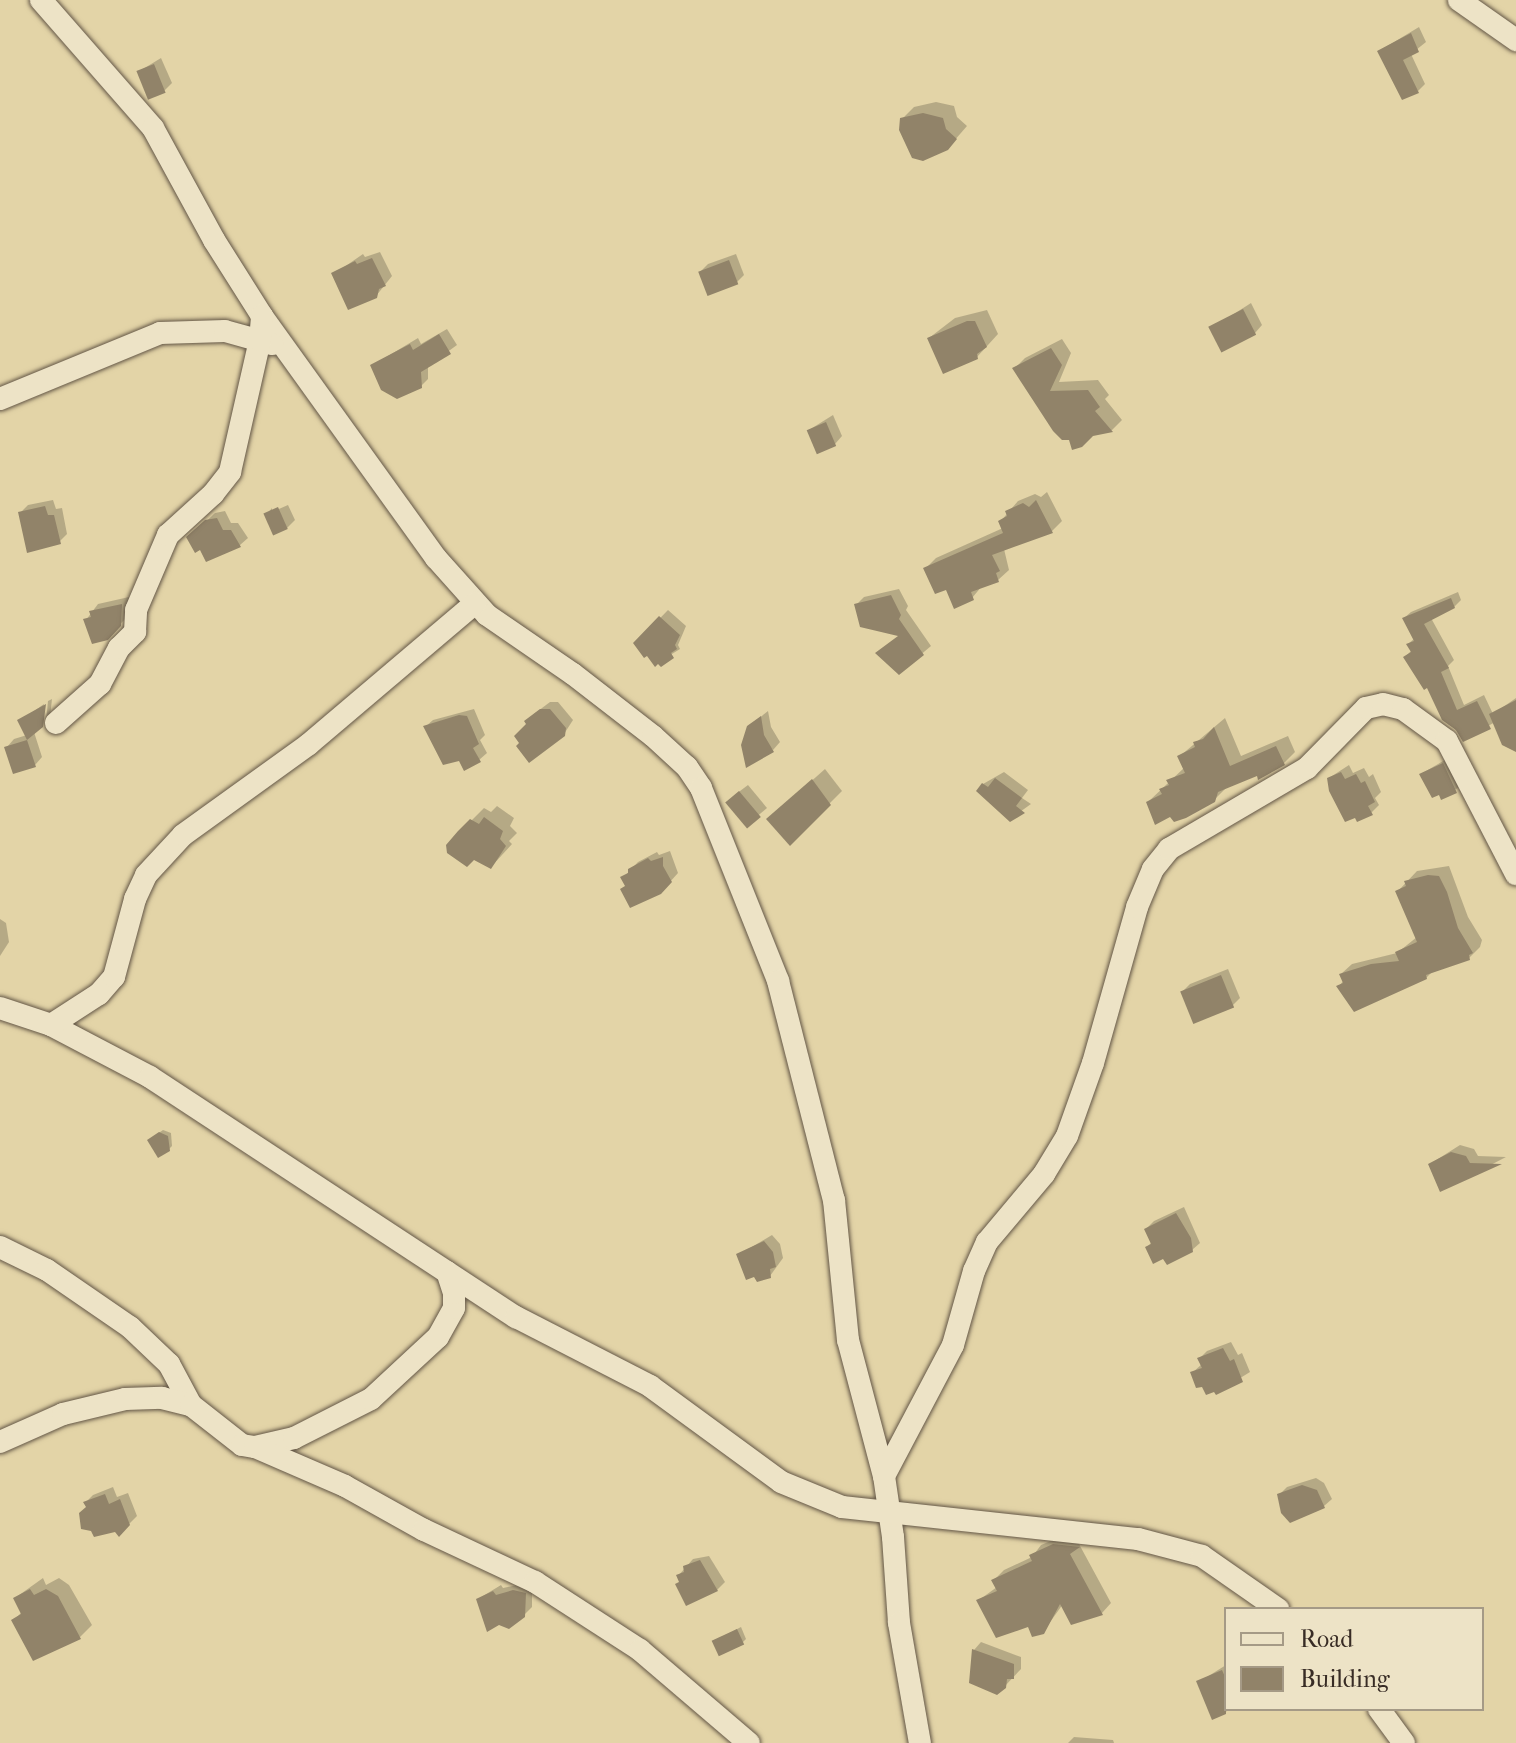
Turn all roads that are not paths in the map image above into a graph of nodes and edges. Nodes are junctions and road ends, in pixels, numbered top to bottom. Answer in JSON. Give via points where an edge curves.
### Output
{"nodes":[{"id":1,"x":41,"y":0,"type":"edge"},
{"id":2,"x":1459,"y":0,"type":"edge"},
{"id":3,"x":1516,"y":40,"type":"edge"},
{"id":4,"x":262,"y":316,"type":"junction"},
{"id":5,"x":260,"y":340,"type":"junction"},
{"id":6,"x":284,"y":349,"type":"junction"},
{"id":7,"x":0,"y":399,"type":"edge"},
{"id":8,"x":475,"y":603,"type":"junction"},
{"id":9,"x":56,"y":723,"type":"dead end"},
{"id":10,"x":1516,"y":874,"type":"edge"},
{"id":11,"x":0,"y":1008,"type":"edge"},
{"id":12,"x":51,"y":1025,"type":"junction"},
{"id":13,"x":0,"y":1247,"type":"edge"},
{"id":14,"x":447,"y":1272,"type":"junction"},
{"id":15,"x":191,"y":1405,"type":"junction"},
{"id":16,"x":0,"y":1442,"type":"edge"},
{"id":17,"x":255,"y":1447,"type":"junction"},
{"id":18,"x":884,"y":1476,"type":"junction"},
{"id":19,"x":890,"y":1513,"type":"junction"},
{"id":20,"x":1275,"y":1607,"type":"edge"},
{"id":21,"x":1380,"y":1711,"type":"edge"},
{"id":22,"x":749,"y":1743,"type":"edge"},
{"id":23,"x":920,"y":1743,"type":"edge"},
{"id":24,"x":1404,"y":1743,"type":"edge"}],
"edges":[{"from":1,"to":4,"type":"street","via":[[153,128]]},
{"from":2,"to":3,"type":"street"},
{"from":4,"to":5,"type":"street"},
{"from":4,"to":6,"type":"street"},
{"from":5,"to":6,"type":"street"},
{"from":5,"to":7,"type":"street","via":[[225,331],[160,333]]},
{"from":5,"to":9,"type":"street","via":[[230,472],[168,535],[136,610],[135,632],[119,648],[100,684]]},
{"from":6,"to":8,"type":"street","via":[[412,527]]},
{"from":8,"to":12,"type":"street","via":[[309,744],[183,835],[146,875],[114,977],[99,994]]},
{"from":8,"to":18,"type":"street","via":[[671,750],[713,812],[794,1030],[834,1200],[848,1340]]},
{"from":10,"to":18,"type":"street","via":[[1447,741],[1403,709],[1383,704],[1366,708],[1307,768],[1169,849],[1153,869],[1137,907],[1067,1136],[1044,1174],[987,1242],[953,1345]]},
{"from":11,"to":12,"type":"street"},
{"from":12,"to":14,"type":"street","via":[[187,1100]]},
{"from":13,"to":15,"type":"street","via":[[47,1270],[130,1327],[169,1364]]},
{"from":14,"to":17,"type":"street","via":[[454,1293],[449,1322],[371,1399],[294,1438]]},
{"from":14,"to":19,"type":"street","via":[[516,1317],[650,1386],[781,1482],[842,1507]]},
{"from":15,"to":16,"type":"street","via":[[162,1398],[125,1399],[63,1414]]},
{"from":15,"to":17,"type":"street","via":[[242,1445]]},
{"from":17,"to":22,"type":"street","via":[[535,1582],[640,1650]]},
{"from":18,"to":19,"type":"street"},
{"from":19,"to":20,"type":"street","via":[[1138,1539],[1202,1556]]},
{"from":19,"to":23,"type":"street","via":[[899,1623]]},
{"from":21,"to":24,"type":"street"}]}
